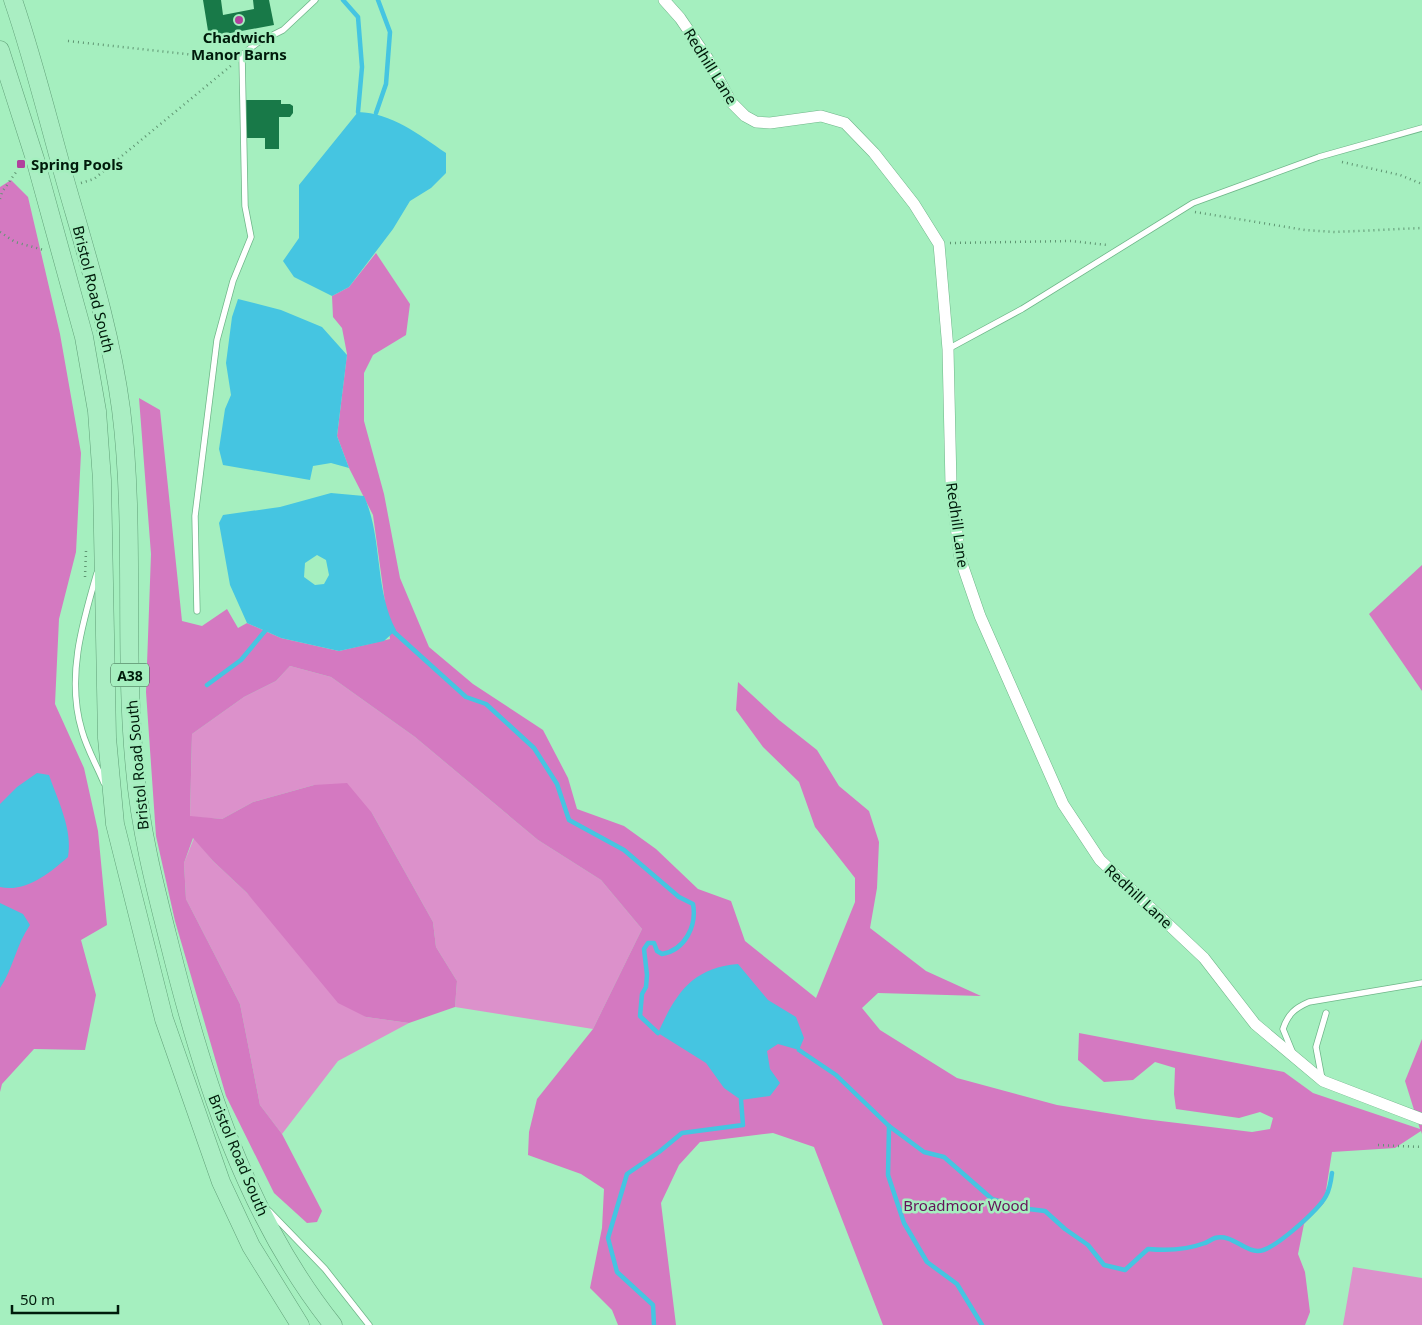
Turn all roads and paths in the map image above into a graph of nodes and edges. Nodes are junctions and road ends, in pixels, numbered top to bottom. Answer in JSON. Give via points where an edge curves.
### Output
{"nodes":[{"id":1,"x":13,"y":0,"type":"edge"},
{"id":2,"x":315,"y":0,"type":"edge"},
{"id":3,"x":664,"y":0,"type":"edge"},
{"id":4,"x":68,"y":42,"type":"dead end"},
{"id":5,"x":0,"y":50,"type":"edge"},
{"id":6,"x":242,"y":55,"type":"junction"},
{"id":7,"x":1422,"y":128,"type":"edge"},
{"id":8,"x":1319,"y":157,"type":"junction"},
{"id":9,"x":35,"y":159,"type":"junction"},
{"id":10,"x":84,"y":182,"type":"dead end"},
{"id":11,"x":1422,"y":184,"type":"edge"},
{"id":12,"x":0,"y":199,"type":"edge"},
{"id":13,"x":1181,"y":210,"type":"junction"},
{"id":14,"x":1422,"y":228,"type":"edge"},
{"id":15,"x":0,"y":232,"type":"edge"},
{"id":16,"x":939,"y":244,"type":"junction"},
{"id":17,"x":1122,"y":246,"type":"junction"},
{"id":18,"x":48,"y":250,"type":"dead end"},
{"id":19,"x":948,"y":349,"type":"junction"},
{"id":20,"x":95,"y":550,"type":"junction"},
{"id":21,"x":85,"y":579,"type":"dead end"},
{"id":22,"x":197,"y":611,"type":"dead end"},
{"id":23,"x":112,"y":802,"type":"junction"},
{"id":24,"x":1422,"y":983,"type":"edge"},
{"id":25,"x":1326,"y":1013,"type":"dead end"},
{"id":26,"x":1296,"y":1059,"type":"junction"},
{"id":27,"x":1323,"y":1081,"type":"junction"},
{"id":28,"x":1422,"y":1119,"type":"edge"},
{"id":29,"x":1378,"y":1145,"type":"dead end"},
{"id":30,"x":1422,"y":1147,"type":"edge"},
{"id":31,"x":253,"y":1195,"type":"junction"},
{"id":32,"x":300,"y":1325,"type":"edge"},
{"id":33,"x":333,"y":1325,"type":"edge"},
{"id":34,"x":369,"y":1325,"type":"edge"}],
"edges":[{"from":1,"to":31,"type":"highway","name":"Bristol Road South","number":"A38","via":[[107,326],[121,409],[127,480],[130,695],[143,840],[186,1011],[214,1099]]},
{"from":2,"to":6,"type":"lane","via":[[283,30]]},
{"from":3,"to":16,"type":"street","name":"Redhill Lane","via":[[708,59],[731,102],[745,116],[756,122],[770,123],[821,116],[845,123],[908,197]]},
{"from":4,"to":6,"type":"path","via":[[213,57]]},
{"from":5,"to":9,"type":"highway","name":"Bristol Road South","number":"A38"},
{"from":6,"to":10,"type":"path","via":[[94,179]]},
{"from":6,"to":22,"type":"lane","via":[[245,206],[251,237],[233,281],[217,340],[195,516]]},
{"from":7,"to":8,"type":"lane"},
{"from":8,"to":11,"type":"path","via":[[1400,175]]},
{"from":8,"to":13,"type":"lane","via":[[1192,203]]},
{"from":9,"to":12,"type":"path","via":[[21,164]]},
{"from":9,"to":20,"type":"highway","name":"Bristol Road South","number":"A38","via":[[84,337],[97,411],[102,480]]},
{"from":13,"to":14,"type":"path","via":[[1305,230],[1335,232]]},
{"from":13,"to":17,"type":"lane"},
{"from":15,"to":18,"type":"path","via":[[15,242]]},
{"from":16,"to":17,"type":"path","via":[[1071,241]]},
{"from":16,"to":19,"type":"street","name":"Redhill Lane"},
{"from":17,"to":19,"type":"lane","via":[[1022,309]]},
{"from":19,"to":26,"type":"street","name":"Redhill Lane","via":[[951,485],[960,558],[980,616],[1063,804],[1100,860],[1204,958],[1254,1024]]},
{"from":20,"to":21,"type":"path"},
{"from":20,"to":23,"type":"highway","name":"Bristol Road South","number":"A38"},
{"from":20,"to":23,"type":"lane","via":[[77,648],[76,707],[82,732]]},
{"from":23,"to":32,"type":"highway","name":"Bristol Road South","number":"A38","via":[[164,1019],[221,1182],[251,1246]]},
{"from":24,"to":26,"type":"lane","via":[[1299,1006],[1283,1029]]},
{"from":25,"to":27,"type":"lane","via":[[1316,1047]]},
{"from":26,"to":27,"type":"street","name":"Redhill Lane"},
{"from":27,"to":28,"type":"street","name":"Redhill Lane"},
{"from":29,"to":30,"type":"path"},
{"from":31,"to":33,"type":"highway","name":"Bristol Road South","number":"A38","via":[[290,1262]]},
{"from":31,"to":34,"type":"lane","via":[[325,1270]]}]}
